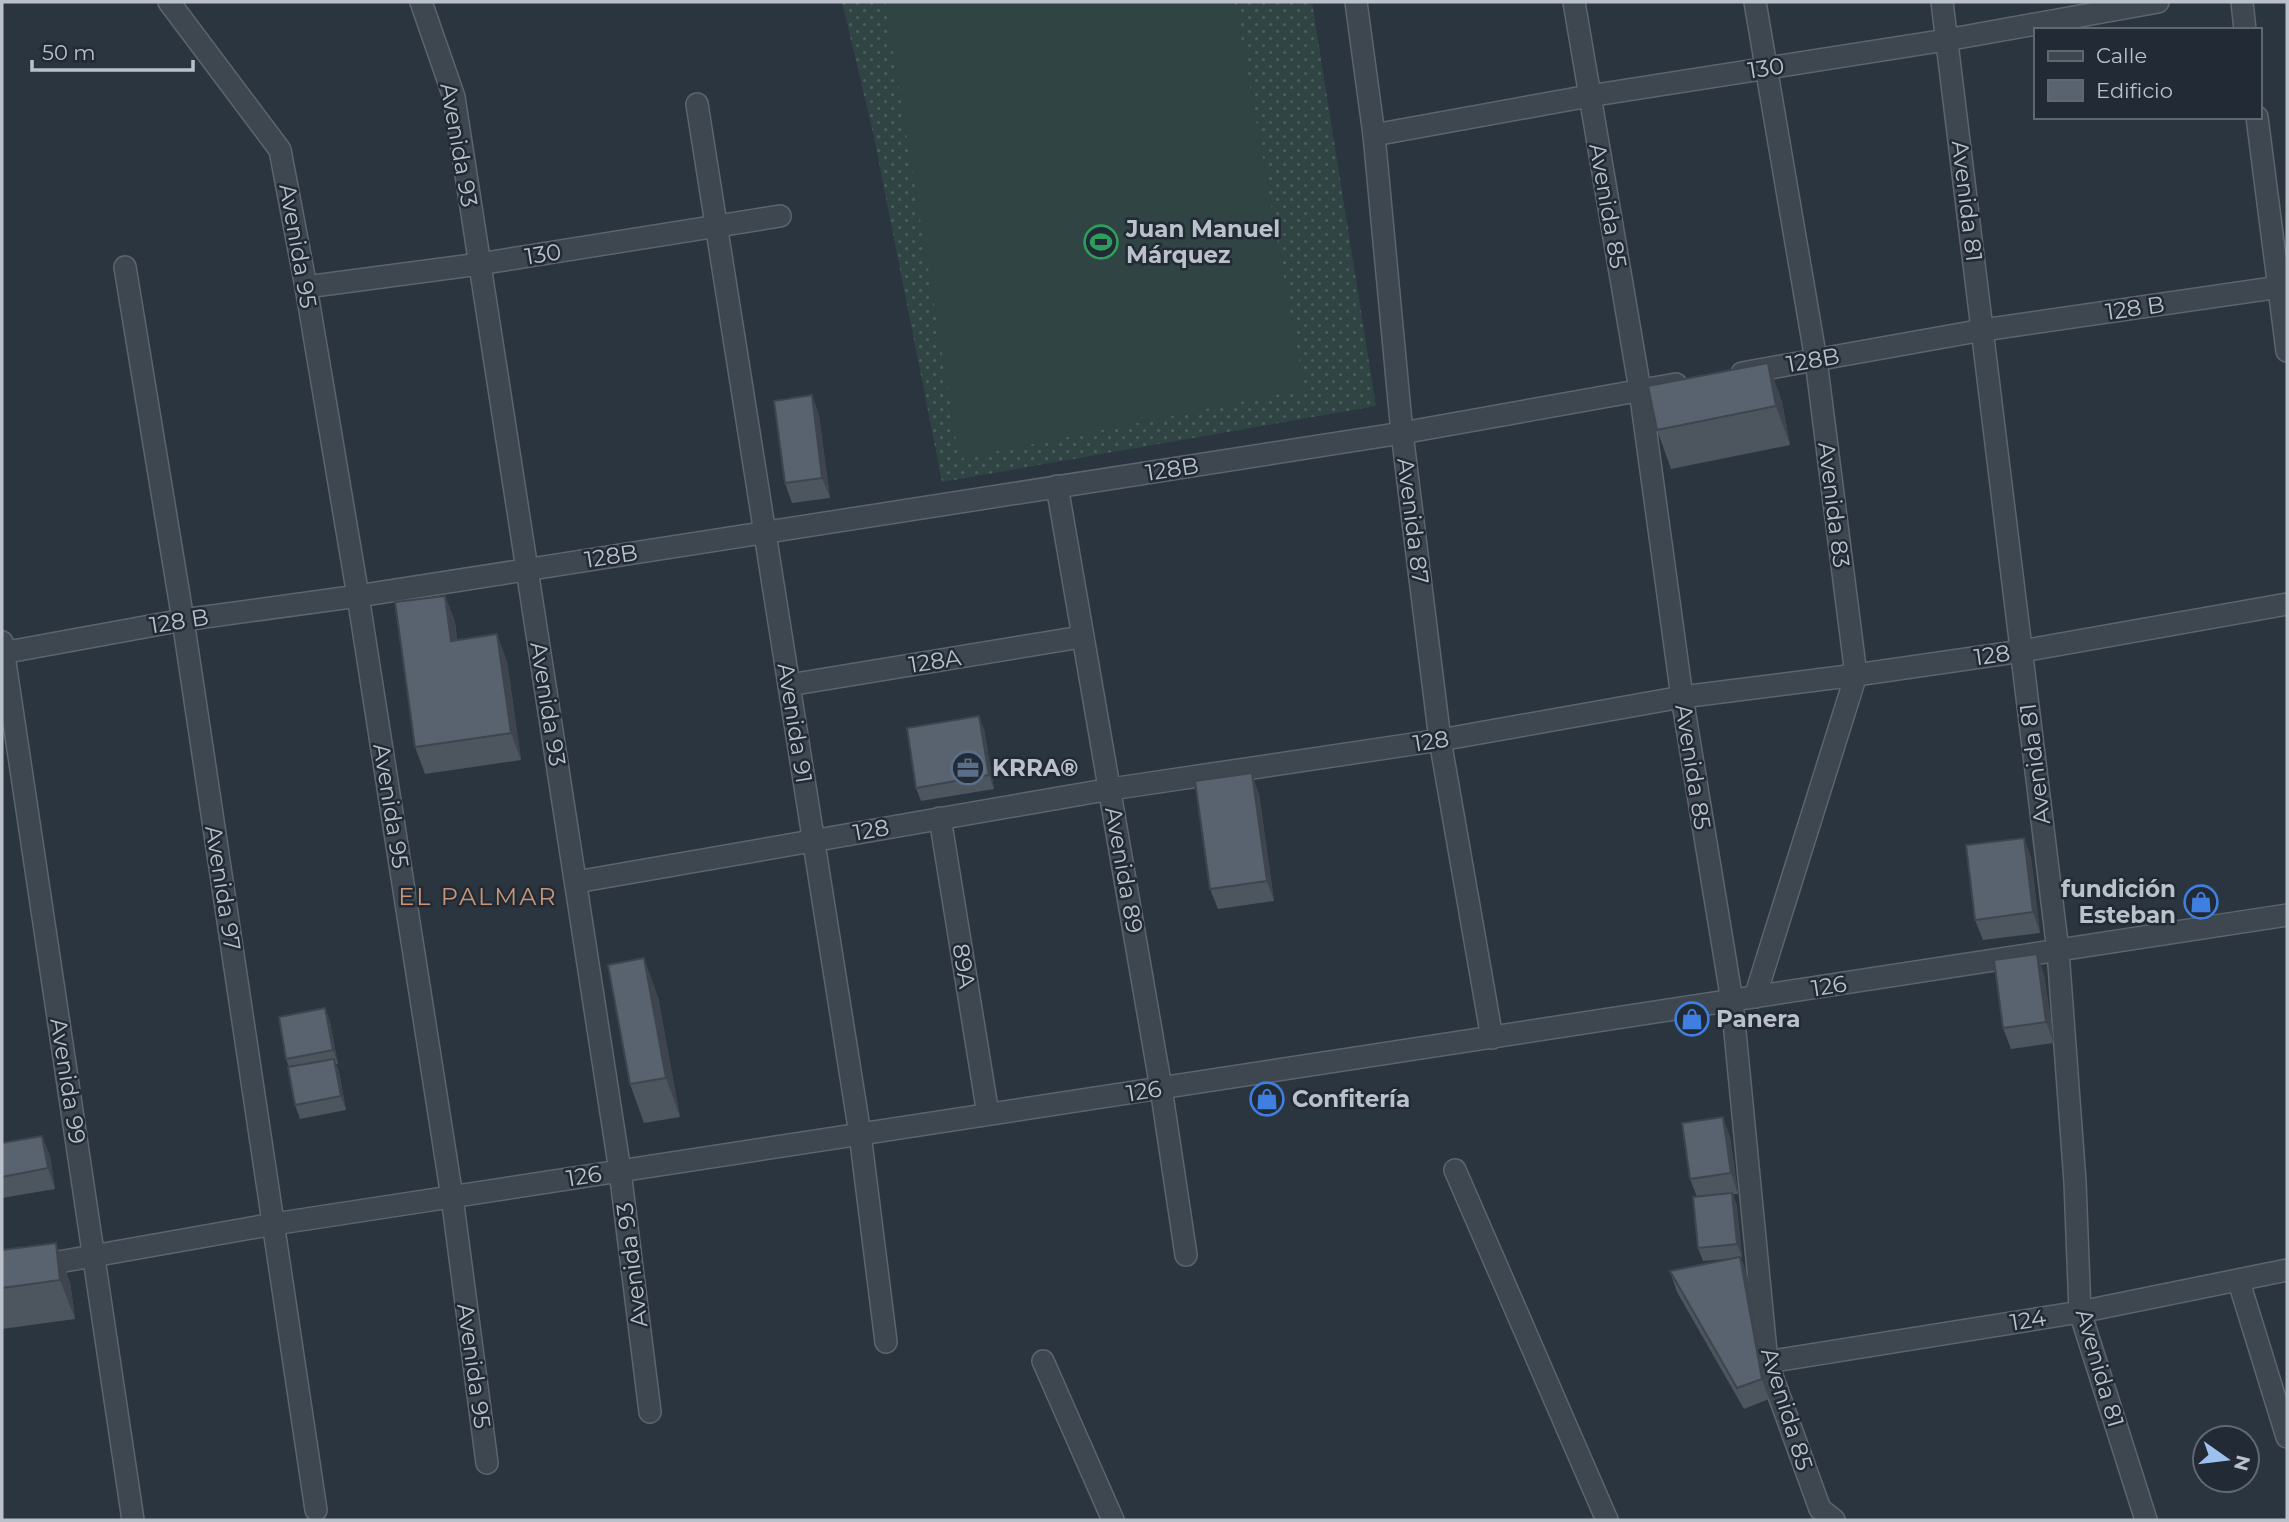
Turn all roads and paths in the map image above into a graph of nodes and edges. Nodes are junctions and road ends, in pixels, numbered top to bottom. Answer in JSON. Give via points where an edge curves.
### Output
{"nodes":[{"id":1,"x":169,"y":2,"type":"edge"},
{"id":2,"x":421,"y":2,"type":"edge"},
{"id":3,"x":1356,"y":2,"type":"edge"},
{"id":4,"x":1574,"y":2,"type":"edge"},
{"id":5,"x":1755,"y":2,"type":"edge"},
{"id":6,"x":1942,"y":2,"type":"edge"},
{"id":7,"x":2158,"y":2,"type":"edge"},
{"id":8,"x":2242,"y":2,"type":"edge"},
{"id":9,"x":2245,"y":28,"type":"edge"},
{"id":10,"x":1946,"y":40,"type":"junction"},
{"id":11,"x":1766,"y":68,"type":"junction"},
{"id":12,"x":1590,"y":96,"type":"junction"},
{"id":13,"x":697,"y":104,"type":"dead end"},
{"id":14,"x":2257,"y":119,"type":"edge"},
{"id":15,"x":1374,"y":135,"type":"junction"},
{"id":16,"x":780,"y":216,"type":"dead end"},
{"id":17,"x":715,"y":228,"type":"junction"},
{"id":18,"x":479,"y":264,"type":"junction"},
{"id":19,"x":125,"y":267,"type":"dead end"},
{"id":20,"x":306,"y":286,"type":"junction"},
{"id":21,"x":2283,"y":287,"type":"edge"},
{"id":22,"x":1983,"y":330,"type":"junction"},
{"id":23,"x":2287,"y":351,"type":"edge"},
{"id":24,"x":1816,"y":360,"type":"junction"},
{"id":25,"x":1721,"y":376,"type":"edge"},
{"id":26,"x":1694,"y":381,"type":"edge"},
{"id":27,"x":1640,"y":390,"type":"junction"},
{"id":28,"x":1402,"y":433,"type":"junction"},
{"id":29,"x":1057,"y":486,"type":"junction"},
{"id":30,"x":765,"y":531,"type":"junction"},
{"id":31,"x":526,"y":570,"type":"junction"},
{"id":32,"x":358,"y":596,"type":"junction"},
{"id":33,"x":2287,"y":604,"type":"edge"},
{"id":34,"x":183,"y":620,"type":"junction"},
{"id":35,"x":1082,"y":637,"type":"junction"},
{"id":36,"x":2,"y":649,"type":"edge"},
{"id":37,"x":2022,"y":651,"type":"junction"},
{"id":38,"x":1856,"y":675,"type":"junction"},
{"id":39,"x":789,"y":685,"type":"junction"},
{"id":40,"x":1682,"y":697,"type":"junction"},
{"id":41,"x":1440,"y":740,"type":"junction"},
{"id":42,"x":1111,"y":789,"type":"junction"},
{"id":43,"x":940,"y":818,"type":"junction"},
{"id":44,"x":814,"y":840,"type":"junction"},
{"id":45,"x":576,"y":882,"type":"junction"},
{"id":46,"x":2287,"y":915,"type":"edge"},
{"id":47,"x":2058,"y":951,"type":"junction"},
{"id":48,"x":1755,"y":998,"type":"junction"},
{"id":49,"x":1732,"y":1001,"type":"junction"},
{"id":50,"x":1492,"y":1038,"type":"junction"},
{"id":51,"x":1161,"y":1088,"type":"junction"},
{"id":52,"x":988,"y":1114,"type":"junction"},
{"id":53,"x":860,"y":1134,"type":"junction"},
{"id":54,"x":1455,"y":1170,"type":"dead end"},
{"id":55,"x":621,"y":1171,"type":"junction"},
{"id":56,"x":452,"y":1196,"type":"junction"},
{"id":57,"x":274,"y":1224,"type":"junction"},
{"id":58,"x":1186,"y":1255,"type":"dead end"},
{"id":59,"x":95,"y":1256,"type":"junction"},
{"id":60,"x":2287,"y":1270,"type":"edge"},
{"id":61,"x":2,"y":1272,"type":"edge"},
{"id":62,"x":2239,"y":1282,"type":"junction"},
{"id":63,"x":2080,"y":1312,"type":"junction"},
{"id":64,"x":886,"y":1342,"type":"dead end"},
{"id":65,"x":1043,"y":1361,"type":"dead end"},
{"id":66,"x":1768,"y":1362,"type":"junction"},
{"id":67,"x":650,"y":1412,"type":"dead end"},
{"id":68,"x":2287,"y":1437,"type":"edge"},
{"id":69,"x":487,"y":1464,"type":"dead end"},
{"id":70,"x":316,"y":1510,"type":"dead end"},
{"id":71,"x":133,"y":1520,"type":"edge"},
{"id":72,"x":1113,"y":1520,"type":"edge"},
{"id":73,"x":1607,"y":1520,"type":"edge"},
{"id":74,"x":1834,"y":1520,"type":"edge"},
{"id":75,"x":2146,"y":1520,"type":"edge"}],
"edges":[{"from":1,"to":20,"type":"street","name":"Avenida 95","via":[[280,150]]},
{"from":2,"to":18,"type":"street","name":"Avenida 93","via":[[454,97]]},
{"from":3,"to":15,"type":"street","name":"Avenida 87"},
{"from":4,"to":12,"type":"street","name":"Avenida 85"},
{"from":5,"to":11,"type":"street","name":"Avenida 83"},
{"from":6,"to":10,"type":"street","name":"Avenida 81"},
{"from":7,"to":10,"type":"street","name":"130"},
{"from":8,"to":9,"type":"street"},
{"from":10,"to":11,"type":"street","name":"130"},
{"from":10,"to":22,"type":"street","name":"Avenida 81"},
{"from":11,"to":12,"type":"street","name":"130"},
{"from":11,"to":24,"type":"street","name":"Avenida 83"},
{"from":12,"to":15,"type":"street","name":"130"},
{"from":12,"to":27,"type":"street","name":"Avenida 85"},
{"from":13,"to":17,"type":"street","name":"Avenida 91"},
{"from":14,"to":21,"type":"street"},
{"from":15,"to":28,"type":"street","name":"Avenida 87"},
{"from":16,"to":17,"type":"street","name":"130"},
{"from":17,"to":18,"type":"street","name":"130"},
{"from":17,"to":30,"type":"street","name":"Avenida 91"},
{"from":18,"to":20,"type":"street","name":"130"},
{"from":18,"to":31,"type":"street","name":"Avenida 93"},
{"from":19,"to":34,"type":"street","name":"Avenida 97"},
{"from":20,"to":32,"type":"street","name":"Avenida 95"},
{"from":21,"to":22,"type":"street","name":"128 B"},
{"from":21,"to":23,"type":"street"},
{"from":22,"to":24,"type":"street","name":"128B"},
{"from":22,"to":37,"type":"street","name":"Avenida 81"},
{"from":24,"to":25,"type":"street","name":"128B"},
{"from":24,"to":38,"type":"street","name":"Avenida 83"},
{"from":26,"to":27,"type":"street","name":"128B"},
{"from":27,"to":28,"type":"street","name":"128B"},
{"from":27,"to":40,"type":"street","name":"Avenida 85"},
{"from":28,"to":29,"type":"street","name":"128B"},
{"from":28,"to":41,"type":"street","name":"Avenida 87"},
{"from":29,"to":30,"type":"street","name":"128B"},
{"from":29,"to":35,"type":"street","name":"Avenida 89"},
{"from":30,"to":31,"type":"street","name":"128B"},
{"from":30,"to":39,"type":"street","name":"Avenida 91"},
{"from":31,"to":32,"type":"street","name":"128B"},
{"from":31,"to":45,"type":"street","name":"Avenida 93"},
{"from":32,"to":34,"type":"street","name":"128 B"},
{"from":32,"to":56,"type":"street","name":"Avenida 95"},
{"from":33,"to":37,"type":"street","name":"128"},
{"from":34,"to":36,"type":"street","name":"128 B"},
{"from":34,"to":57,"type":"street","name":"Avenida 97"},
{"from":35,"to":39,"type":"street","name":"128A"},
{"from":35,"to":42,"type":"street","name":"Avenida 89"},
{"from":36,"to":59,"type":"street","name":"Avenida 99"},
{"from":37,"to":38,"type":"street","name":"128"},
{"from":37,"to":47,"type":"street","name":"Avenida 81"},
{"from":38,"to":40,"type":"street","name":"128"},
{"from":38,"to":48,"type":"street","name":"Avenida 83"},
{"from":39,"to":44,"type":"street","name":"Avenida 91"},
{"from":40,"to":41,"type":"street","name":"128"},
{"from":40,"to":49,"type":"street","name":"Avenida 85"},
{"from":41,"to":42,"type":"street","name":"128"},
{"from":41,"to":50,"type":"street","name":"Avenida 87"},
{"from":42,"to":43,"type":"street","name":"128"},
{"from":42,"to":51,"type":"street","name":"Avenida 89"},
{"from":43,"to":44,"type":"street","name":"128"},
{"from":43,"to":52,"type":"street","name":"89A"},
{"from":44,"to":45,"type":"street","name":"128"},
{"from":44,"to":53,"type":"street","name":"Avenida 91"},
{"from":45,"to":55,"type":"street","name":"Avenida 93"},
{"from":46,"to":47,"type":"street","name":"126"},
{"from":47,"to":48,"type":"street","name":"126"},
{"from":47,"to":63,"type":"street","name":"Avenida 81"},
{"from":48,"to":49,"type":"street","name":"126"},
{"from":49,"to":50,"type":"street","name":"126"},
{"from":49,"to":66,"type":"street","name":"Avenida 85"},
{"from":50,"to":51,"type":"street","name":"126"},
{"from":51,"to":52,"type":"street","name":"126"},
{"from":51,"to":58,"type":"street","name":"Avenida 89"},
{"from":52,"to":53,"type":"street","name":"126"},
{"from":53,"to":55,"type":"street","name":"126"},
{"from":53,"to":64,"type":"street","name":"Avenida 91"},
{"from":54,"to":73,"type":"street"},
{"from":55,"to":56,"type":"street","name":"126"},
{"from":55,"to":67,"type":"street","name":"Avenida 93"},
{"from":56,"to":57,"type":"street","name":"126"},
{"from":56,"to":69,"type":"street","name":"Avenida 95"},
{"from":57,"to":59,"type":"street","name":"126"},
{"from":57,"to":70,"type":"street","name":"Avenida 97"},
{"from":59,"to":61,"type":"street","name":"126"},
{"from":59,"to":71,"type":"street","name":"Avenida 99"},
{"from":60,"to":62,"type":"street","name":"124"},
{"from":62,"to":63,"type":"street","name":"124"},
{"from":62,"to":68,"type":"street"},
{"from":63,"to":66,"type":"street","name":"124"},
{"from":63,"to":75,"type":"street","name":"Avenida 81"},
{"from":65,"to":72,"type":"street"},
{"from":66,"to":74,"type":"street","name":"Avenida 85","via":[[1820,1509]]}]}
